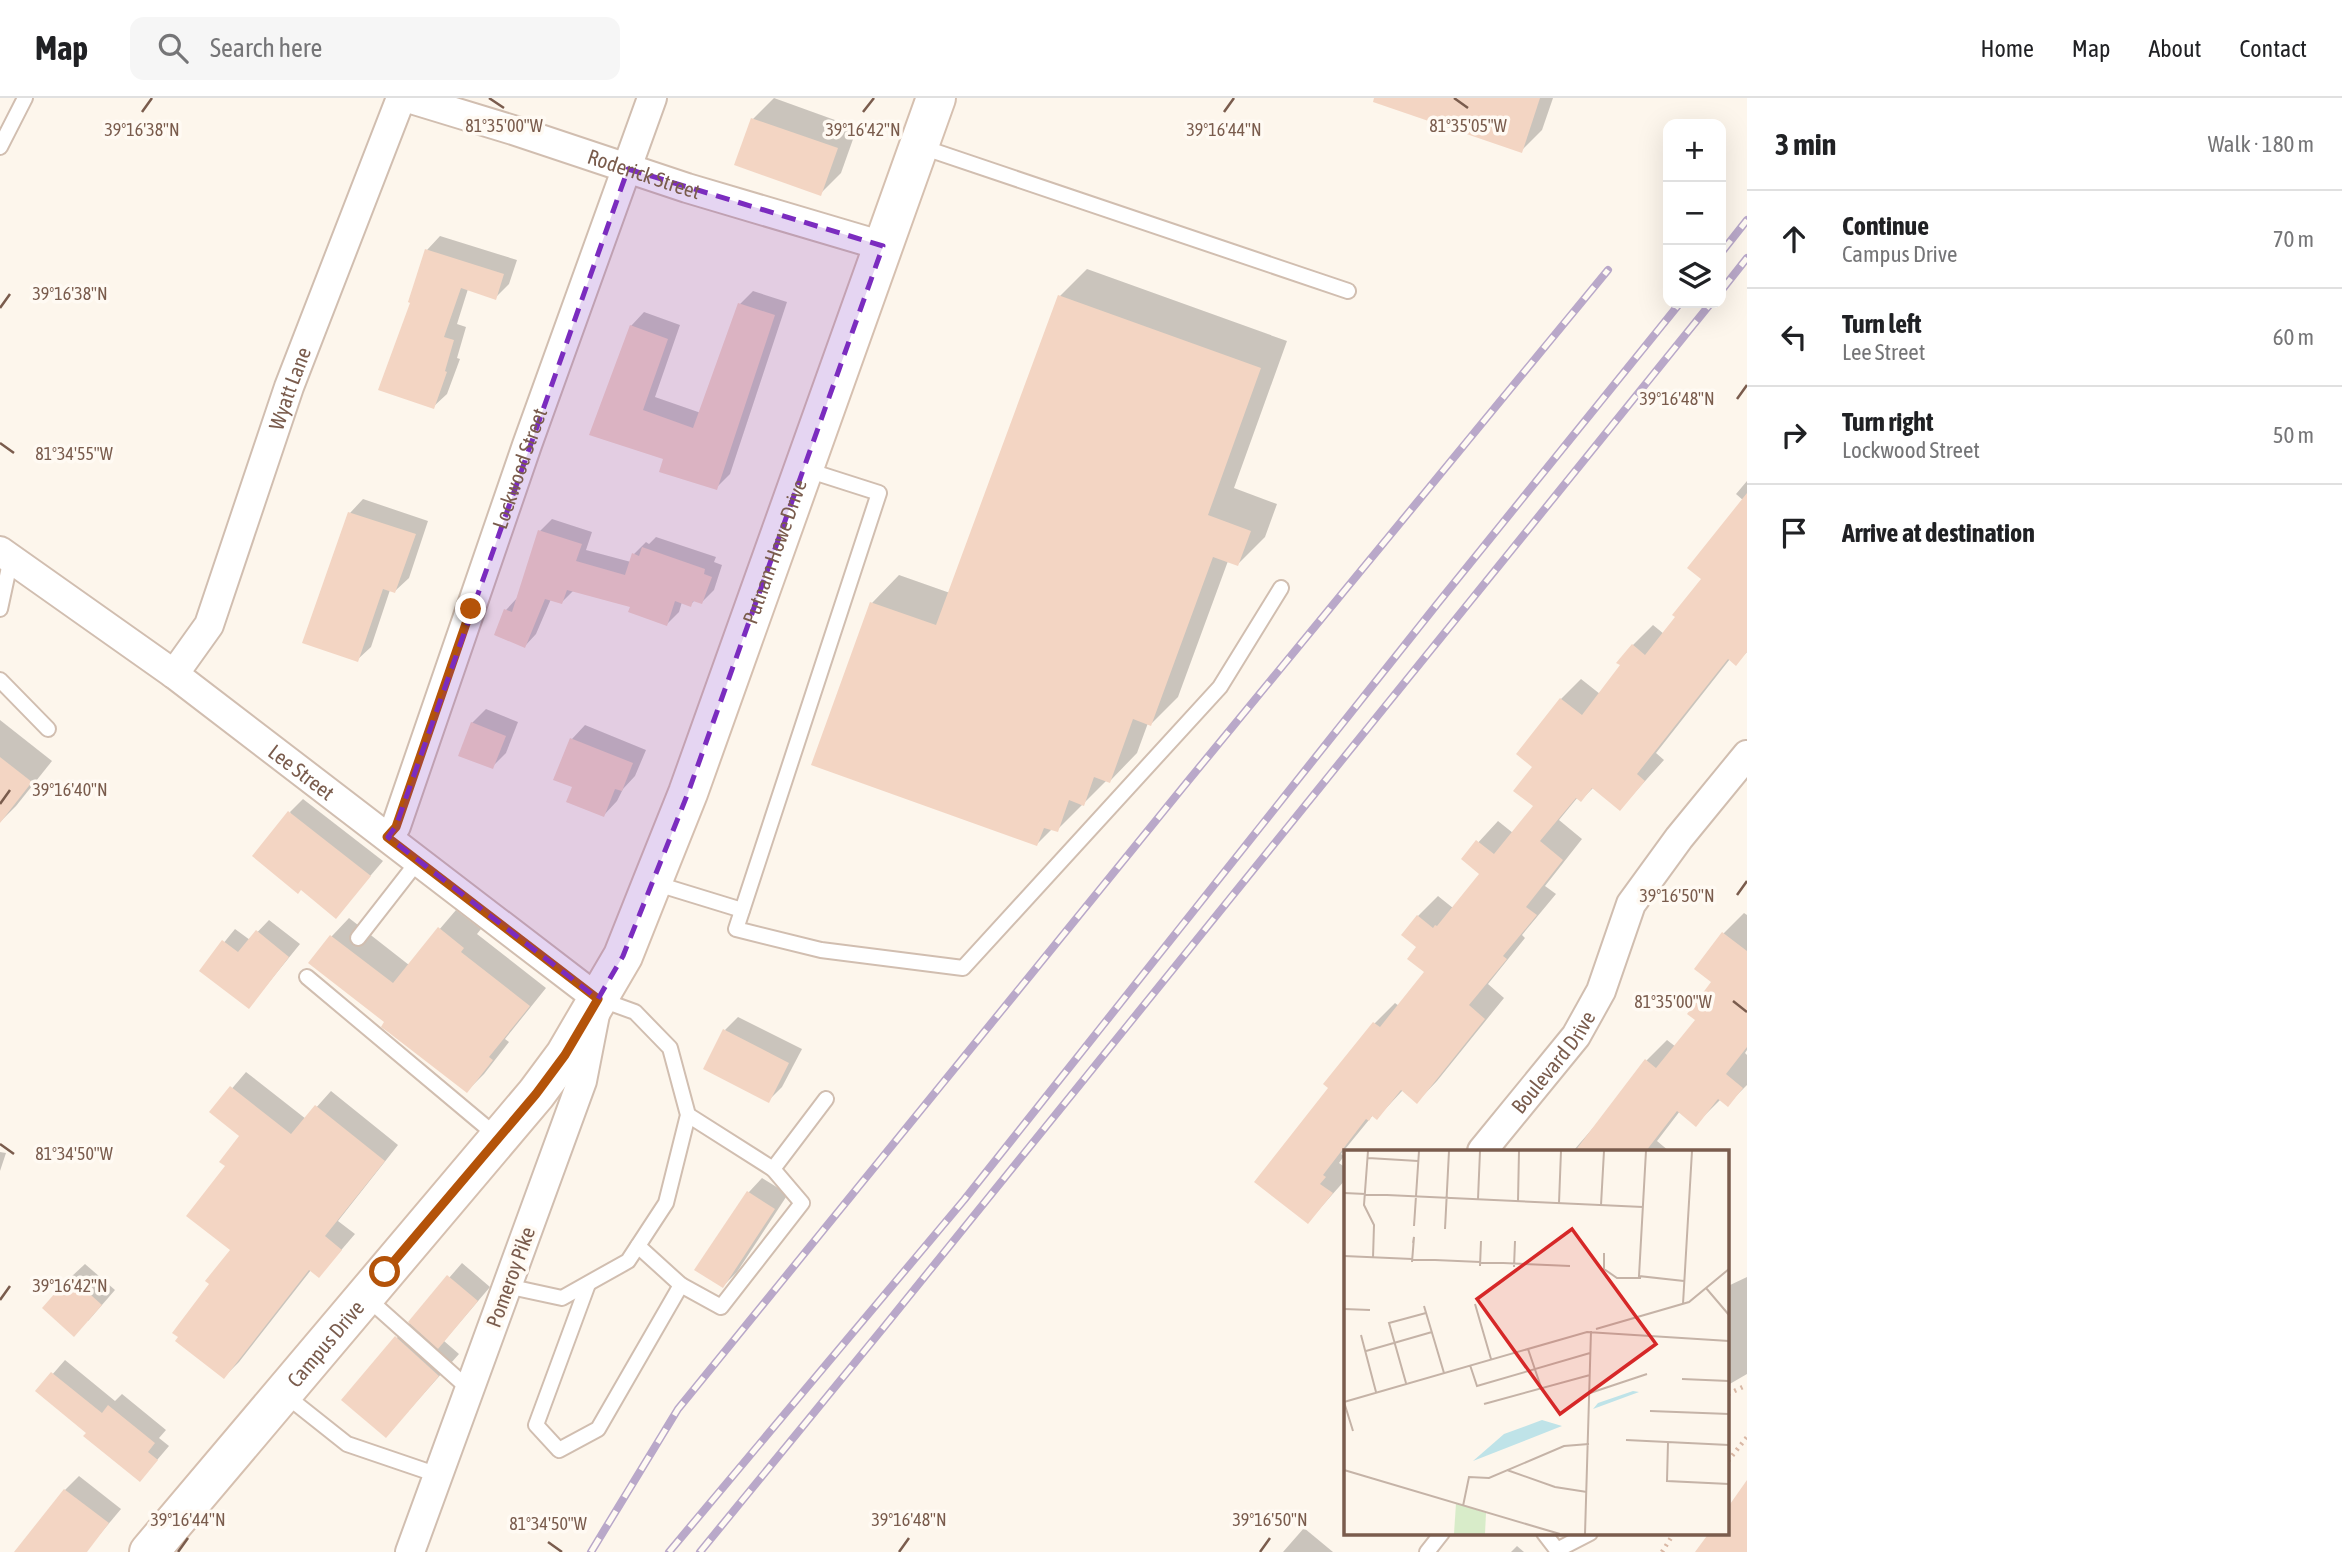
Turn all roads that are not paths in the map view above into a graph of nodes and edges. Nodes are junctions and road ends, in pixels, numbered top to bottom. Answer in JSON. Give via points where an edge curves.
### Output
{"nodes":[{"id":1,"x":25,"y":98,"type":"edge"},
{"id":2,"x":401,"y":98,"type":"edge"},
{"id":3,"x":408,"y":98,"type":"edge"},
{"id":4,"x":652,"y":98,"type":"edge"},
{"id":5,"x":936,"y":98,"type":"edge"},
{"id":6,"x":919,"y":146,"type":"junction"},
{"id":7,"x":0,"y":147,"type":"edge"},
{"id":8,"x":628,"y":169,"type":"junction"},
{"id":9,"x":883,"y":246,"type":"junction"},
{"id":10,"x":1348,"y":291,"type":"dead end"},
{"id":11,"x":804,"y":469,"type":"junction"},
{"id":12,"x":5,"y":555,"type":"edge"},
{"id":13,"x":1281,"y":588,"type":"dead end"},
{"id":14,"x":0,"y":609,"type":"edge"},
{"id":15,"x":174,"y":674,"type":"junction"},
{"id":16,"x":0,"y":680,"type":"edge"},
{"id":17,"x":48,"y":729,"type":"dead end"},
{"id":18,"x":1747,"y":755,"type":"edge"},
{"id":19,"x":387,"y":837,"type":"junction"},
{"id":20,"x":418,"y":861,"type":"junction"},
{"id":21,"x":652,"y":883,"type":"junction"},
{"id":22,"x":742,"y":910,"type":"junction"},
{"id":23,"x":358,"y":938,"type":"dead end"},
{"id":24,"x":307,"y":977,"type":"dead end"},
{"id":25,"x":598,"y":999,"type":"junction"},
{"id":26,"x":826,"y":1099,"type":"dead end"},
{"id":27,"x":688,"y":1115,"type":"junction"},
{"id":28,"x":499,"y":1138,"type":"junction"},
{"id":29,"x":1483,"y":1150,"type":"edge"},
{"id":30,"x":773,"y":1169,"type":"junction"},
{"id":31,"x":638,"y":1245,"type":"junction"},
{"id":32,"x":587,"y":1284,"type":"junction"},
{"id":33,"x":681,"y":1285,"type":"junction"},
{"id":34,"x":507,"y":1286,"type":"junction"},
{"id":35,"x":365,"y":1296,"type":"junction"},
{"id":36,"x":469,"y":1389,"type":"junction"},
{"id":37,"x":283,"y":1393,"type":"junction"},
{"id":38,"x":438,"y":1475,"type":"junction"},
{"id":39,"x":1441,"y":1534,"type":"edge"},
{"id":40,"x":1545,"y":1534,"type":"edge"},
{"id":41,"x":1588,"y":1534,"type":"edge"},
{"id":42,"x":149,"y":1552,"type":"edge"},
{"id":43,"x":410,"y":1552,"type":"edge"},
{"id":44,"x":1426,"y":1552,"type":"edge"}],
"edges":[{"from":1,"to":7,"type":"lane"},
{"from":2,"to":15,"type":"street","name":"Wyatt Lane","via":[[289,387],[209,625]]},
{"from":3,"to":8,"type":"street","name":"Roderick Street"},
{"from":4,"to":8,"type":"street","name":"Lockwood Street"},
{"from":5,"to":6,"type":"street","name":"Putnam Howe Drive"},
{"from":6,"to":9,"type":"street","name":"Putnam Howe Drive"},
{"from":6,"to":10,"type":"lane"},
{"from":8,"to":9,"type":"street","name":"Roderick Street"},
{"from":8,"to":19,"type":"street","name":"Lockwood Street","via":[[396,827]]},
{"from":9,"to":11,"type":"street","name":"Putnam Howe Drive"},
{"from":11,"to":21,"type":"street","name":"Putnam Howe Drive"},
{"from":11,"to":22,"type":"lane","via":[[880,493]]},
{"from":12,"to":14,"type":"lane"},
{"from":12,"to":15,"type":"street","name":"Lee Street"},
{"from":13,"to":22,"type":"lane","via":[[1220,687],[963,968],[821,950],[736,929]]},
{"from":15,"to":19,"type":"street","name":"Lee Street"},
{"from":16,"to":17,"type":"lane"},
{"from":18,"to":29,"type":"street","name":"Boulevard Drive","via":[[1631,904],[1601,991],[1576,1036]]},
{"from":19,"to":20,"type":"street","name":"Lee Street"},
{"from":20,"to":23,"type":"lane"},
{"from":20,"to":25,"type":"street","name":"Lee Street"},
{"from":21,"to":22,"type":"lane"},
{"from":21,"to":25,"type":"street","name":"Putnam Howe Drive","via":[[622,956]]},
{"from":24,"to":28,"type":"lane"},
{"from":25,"to":27,"type":"lane","via":[[635,1012],[670,1048]]},
{"from":25,"to":28,"type":"street","name":"Campus Drive","via":[[565,1055]]},
{"from":25,"to":34,"type":"street","name":"Pomeroy Pike","via":[[582,1081]]},
{"from":26,"to":30,"type":"lane"},
{"from":27,"to":30,"type":"lane"},
{"from":27,"to":31,"type":"lane","via":[[666,1203]]},
{"from":28,"to":35,"type":"street","name":"Campus Drive"},
{"from":30,"to":33,"type":"lane","via":[[802,1203],[721,1307]]},
{"from":31,"to":32,"type":"lane","via":[[628,1261]]},
{"from":31,"to":33,"type":"lane"},
{"from":32,"to":33,"type":"lane","via":[[536,1425],[559,1450],[598,1429]]},
{"from":32,"to":34,"type":"lane","via":[[562,1298]]},
{"from":34,"to":36,"type":"street","name":"Pomeroy Pike"},
{"from":35,"to":36,"type":"lane"},
{"from":35,"to":37,"type":"street","name":"Campus Drive"},
{"from":36,"to":38,"type":"street","name":"Pomeroy Pike"},
{"from":37,"to":38,"type":"lane","via":[[347,1444]]},
{"from":37,"to":42,"type":"street","name":"Campus Drive"},
{"from":38,"to":43,"type":"street","name":"Pomeroy Pike"},
{"from":39,"to":44,"type":"lane"},
{"from":40,"to":41,"type":"lane","via":[[1557,1550]]}]}
